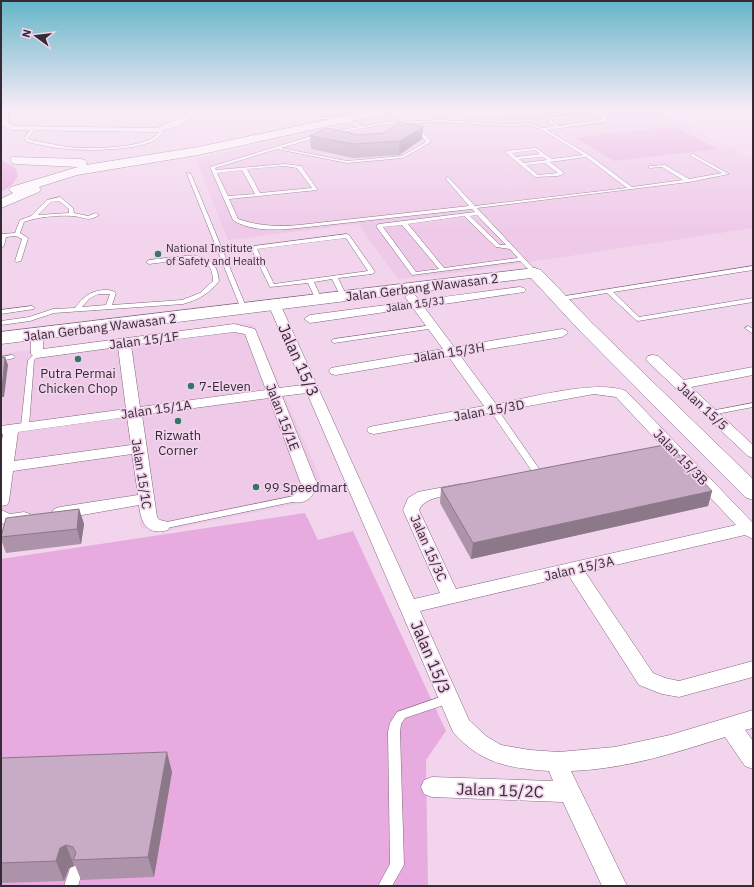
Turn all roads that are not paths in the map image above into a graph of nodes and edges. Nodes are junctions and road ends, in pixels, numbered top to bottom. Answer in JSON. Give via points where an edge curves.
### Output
{"nodes":[{"id":1,"x":171,"y":151,"type":"edge"},
{"id":2,"x":180,"y":151,"type":"edge"},
{"id":3,"x":187,"y":151,"type":"edge"},
{"id":4,"x":265,"y":151,"type":"edge"},
{"id":5,"x":293,"y":151,"type":"edge"},
{"id":6,"x":412,"y":151,"type":"edge"},
{"id":7,"x":514,"y":151,"type":"edge"},
{"id":8,"x":540,"y":151,"type":"edge"},
{"id":9,"x":579,"y":151,"type":"edge"},
{"id":10,"x":545,"y":155,"type":"junction"},
{"id":11,"x":8,"y":156,"type":"edge"},
{"id":12,"x":587,"y":156,"type":"junction"},
{"id":13,"x":693,"y":156,"type":"dead end"},
{"id":14,"x":516,"y":158,"type":"junction"},
{"id":15,"x":552,"y":160,"type":"junction"},
{"id":16,"x":546,"y":161,"type":"junction"},
{"id":17,"x":523,"y":164,"type":"junction"},
{"id":18,"x":651,"y":167,"type":"dead end"},
{"id":19,"x":244,"y":168,"type":"junction"},
{"id":20,"x":214,"y":172,"type":"junction"},
{"id":21,"x":189,"y":174,"type":"dead end"},
{"id":22,"x":448,"y":178,"type":"dead end"},
{"id":23,"x":689,"y":181,"type":"junction"},
{"id":24,"x":630,"y":188,"type":"junction"},
{"id":25,"x":16,"y":190,"type":"junction"},
{"id":26,"x":258,"y":195,"type":"junction"},
{"id":27,"x":1,"y":198,"type":"edge"},
{"id":28,"x":226,"y":198,"type":"junction"},
{"id":29,"x":1,"y":204,"type":"edge"},
{"id":30,"x":473,"y":207,"type":"junction"},
{"id":31,"x":479,"y":213,"type":"junction"},
{"id":32,"x":72,"y":214,"type":"junction"},
{"id":33,"x":96,"y":215,"type":"dead end"},
{"id":34,"x":466,"y":215,"type":"junction"},
{"id":35,"x":32,"y":217,"type":"junction"},
{"id":36,"x":404,"y":223,"type":"junction"},
{"id":37,"x":17,"y":234,"type":"junction"},
{"id":38,"x":2,"y":236,"type":"edge"},
{"id":39,"x":1,"y":246,"type":"edge"},
{"id":40,"x":512,"y":248,"type":"junction"},
{"id":41,"x":18,"y":261,"type":"dead end"},
{"id":42,"x":150,"y":262,"type":"dead end"},
{"id":43,"x":529,"y":266,"type":"junction"},
{"id":44,"x":753,"y":268,"type":"edge"},
{"id":45,"x":442,"y":270,"type":"junction"},
{"id":46,"x":232,"y":275,"type":"junction"},
{"id":47,"x":216,"y":276,"type":"junction"},
{"id":48,"x":334,"y":277,"type":"junction"},
{"id":49,"x":310,"y":281,"type":"junction"},
{"id":50,"x":405,"y":290,"type":"junction"},
{"id":51,"x":520,"y":290,"type":"dead end"},
{"id":52,"x":608,"y":291,"type":"junction"},
{"id":53,"x":344,"y":297,"type":"junction"},
{"id":54,"x":559,"y":298,"type":"junction"},
{"id":55,"x":319,"y":300,"type":"junction"},
{"id":56,"x":753,"y":300,"type":"edge"},
{"id":57,"x":416,"y":304,"type":"junction"},
{"id":58,"x":275,"y":306,"type":"junction"},
{"id":59,"x":32,"y":308,"type":"dead end"},
{"id":60,"x":108,"y":308,"type":"junction"},
{"id":61,"x":244,"y":309,"type":"junction"},
{"id":62,"x":76,"y":310,"type":"junction"},
{"id":63,"x":1,"y":312,"type":"edge"},
{"id":64,"x":310,"y":319,"type":"dead end"},
{"id":65,"x":433,"y":327,"type":"junction"},
{"id":66,"x":6,"y":330,"type":"edge"},
{"id":67,"x":251,"y":332,"type":"joint"},
{"id":68,"x":562,"y":333,"type":"dead end"},
{"id":69,"x":37,"y":334,"type":"junction"},
{"id":70,"x":124,"y":342,"type":"junction"},
{"id":71,"x":334,"y":342,"type":"dead end"},
{"id":72,"x":451,"y":352,"type":"junction"},
{"id":73,"x":37,"y":354,"type":"junction"},
{"id":74,"x":12,"y":357,"type":"dead end"},
{"id":75,"x":1,"y":359,"type":"edge"},
{"id":76,"x":653,"y":359,"type":"dead end"},
{"id":77,"x":336,"y":370,"type":"dead end"},
{"id":78,"x":753,"y":371,"type":"edge"},
{"id":79,"x":681,"y":385,"type":"junction"},
{"id":80,"x":312,"y":388,"type":"junction"},
{"id":81,"x":604,"y":390,"type":"joint"},
{"id":82,"x":274,"y":393,"type":"junction"},
{"id":83,"x":753,"y":405,"type":"edge"},
{"id":84,"x":493,"y":409,"type":"junction"},
{"id":85,"x":133,"y":412,"type":"junction"},
{"id":86,"x":711,"y":413,"type":"junction"},
{"id":87,"x":13,"y":428,"type":"edge"},
{"id":88,"x":374,"y":430,"type":"dead end"},
{"id":89,"x":747,"y":440,"type":"edge"},
{"id":90,"x":138,"y":449,"type":"junction"},
{"id":91,"x":753,"y":453,"type":"edge"},
{"id":92,"x":6,"y":467,"type":"junction"},
{"id":93,"x":539,"y":475,"type":"edge"},
{"id":94,"x":477,"y":486,"type":"edge"},
{"id":95,"x":753,"y":492,"type":"edge"},
{"id":96,"x":299,"y":498,"type":"joint"},
{"id":97,"x":146,"y":499,"type":"junction"},
{"id":98,"x":1,"y":501,"type":"edge"},
{"id":99,"x":7,"y":518,"type":"edge"},
{"id":100,"x":162,"y":526,"type":"joint"},
{"id":101,"x":751,"y":530,"type":"edge"},
{"id":102,"x":574,"y":570,"type":"junction"},
{"id":103,"x":451,"y":598,"type":"junction"},
{"id":104,"x":409,"y":607,"type":"junction"},
{"id":105,"x":753,"y":669,"type":"edge"},
{"id":106,"x":449,"y":699,"type":"junction"},
{"id":107,"x":753,"y":719,"type":"edge"},
{"id":108,"x":730,"y":726,"type":"junction"},
{"id":109,"x":753,"y":759,"type":"edge"},
{"id":110,"x":556,"y":763,"type":"junction"},
{"id":111,"x":432,"y":787,"type":"dead end"},
{"id":112,"x":569,"y":792,"type":"junction"},
{"id":113,"x":385,"y":886,"type":"edge"},
{"id":114,"x":615,"y":886,"type":"edge"}],
"edges":[{"from":1,"to":11,"type":"main road","via":[[81,161]]},
{"from":2,"to":25,"type":"main road","via":[[75,171]]},
{"from":3,"to":29,"type":"main road","via":[[159,160],[65,177],[43,184]]},
{"from":4,"to":20,"type":"lane","via":[[212,167]]},
{"from":5,"to":6,"type":"lane","via":[[347,162],[402,157]]},
{"from":7,"to":14,"type":"lane","via":[[508,152]]},
{"from":8,"to":10,"type":"lane"},
{"from":9,"to":12,"type":"lane"},
{"from":10,"to":14,"type":"lane"},
{"from":10,"to":15,"type":"lane"},
{"from":11,"to":25,"type":"main road","via":[[23,164],[28,173],[23,184]]},
{"from":12,"to":15,"type":"lane"},
{"from":12,"to":24,"type":"lane"},
{"from":13,"to":23,"type":"lane","via":[[727,174]]},
{"from":14,"to":17,"type":"lane"},
{"from":15,"to":16,"type":"lane"},
{"from":16,"to":17,"type":"lane"},
{"from":16,"to":17,"type":"lane","via":[[561,173],[537,176]]},
{"from":18,"to":23,"type":"lane","via":[[663,166]]},
{"from":19,"to":20,"type":"lane"},
{"from":19,"to":26,"type":"lane"},
{"from":19,"to":26,"type":"lane","via":[[285,164],[299,167],[315,189]]},
{"from":20,"to":28,"type":"lane"},
{"from":21,"to":46,"type":"lane"},
{"from":22,"to":30,"type":"lane"},
{"from":23,"to":24,"type":"lane"},
{"from":24,"to":30,"type":"lane"},
{"from":25,"to":27,"type":"main road"},
{"from":26,"to":28,"type":"lane"},
{"from":28,"to":30,"type":"lane","via":[[236,220],[264,228],[285,228]]},
{"from":30,"to":31,"type":"lane"},
{"from":31,"to":34,"type":"lane"},
{"from":31,"to":40,"type":"lane"},
{"from":32,"to":33,"type":"lane","via":[[88,218]]},
{"from":32,"to":35,"type":"lane"},
{"from":32,"to":35,"type":"lane","via":[[71,209],[60,200],[49,201]]},
{"from":34,"to":36,"type":"lane"},
{"from":34,"to":40,"type":"lane","via":[[498,246]]},
{"from":35,"to":37,"type":"lane","via":[[22,221]]},
{"from":36,"to":45,"type":"lane"},
{"from":36,"to":45,"type":"lane","via":[[379,226],[414,274]]},
{"from":37,"to":38,"type":"lane"},
{"from":37,"to":41,"type":"lane","via":[[25,238]]},
{"from":38,"to":39,"type":"lane"},
{"from":40,"to":43,"type":"lane"},
{"from":42,"to":47,"type":"lane","via":[[204,259]]},
{"from":43,"to":45,"type":"lane"},
{"from":43,"to":50,"type":"main road","name":"Jalan Gerbang Wawasan 2"},
{"from":43,"to":54,"type":"main road"},
{"from":44,"to":52,"type":"lane"},
{"from":46,"to":47,"type":"lane"},
{"from":46,"to":61,"type":"lane"},
{"from":47,"to":60,"type":"lane","via":[[212,287],[197,298],[183,302]]},
{"from":48,"to":49,"type":"lane"},
{"from":48,"to":49,"type":"lane","via":[[372,272],[347,236],[254,248],[272,286]]},
{"from":48,"to":53,"type":"lane"},
{"from":49,"to":55,"type":"lane"},
{"from":50,"to":53,"type":"main road","name":"Jalan Gerbang Wawasan 2"},
{"from":50,"to":57,"type":"street"},
{"from":51,"to":57,"type":"street","name":"Jalan 15/3J"},
{"from":52,"to":54,"type":"lane"},
{"from":52,"to":56,"type":"lane","via":[[638,319]]},
{"from":53,"to":55,"type":"main road","name":"Jalan Gerbang Wawasan 2"},
{"from":54,"to":95,"type":"main road"},
{"from":55,"to":58,"type":"main road","name":"Jalan Gerbang Wawasan 2"},
{"from":57,"to":64,"type":"street","name":"Jalan 15/3J"},
{"from":57,"to":65,"type":"street"},
{"from":58,"to":61,"type":"main road","name":"Jalan Gerbang Wawasan 2"},
{"from":58,"to":80,"type":"street","name":"Jalan 15/3"},
{"from":59,"to":63,"type":"lane"},
{"from":60,"to":62,"type":"lane"},
{"from":60,"to":62,"type":"lane","via":[[113,293],[94,292],[89,294]]},
{"from":61,"to":69,"type":"main road","name":"Jalan Gerbang Wawasan 2"},
{"from":62,"to":66,"type":"lane","via":[[54,311]]},
{"from":65,"to":71,"type":"lane"},
{"from":65,"to":72,"type":"street"},
{"from":66,"to":69,"type":"main road","name":"Jalan Gerbang Wawasan 2"},
{"from":67,"to":70,"type":"street","name":"Jalan 15/1F","via":[[234,328]]},
{"from":67,"to":82,"type":"street","name":"Jalan 15/1E"},
{"from":68,"to":72,"type":"street","name":"Jalan 15/3H"},
{"from":69,"to":73,"type":"street"},
{"from":70,"to":73,"type":"street","name":"Jalan 15/1F"},
{"from":70,"to":85,"type":"street","name":"Jalan 15/1C"},
{"from":72,"to":77,"type":"street","name":"Jalan 15/3H"},
{"from":72,"to":84,"type":"street"},
{"from":73,"to":87,"type":"lane","via":[[31,360]]},
{"from":74,"to":75,"type":"lane"},
{"from":76,"to":79,"type":"street","name":"Jalan 15/5"},
{"from":78,"to":79,"type":"street"},
{"from":79,"to":86,"type":"street","name":"Jalan 15/5"},
{"from":80,"to":82,"type":"street","name":"Jalan 15/1A"},
{"from":80,"to":104,"type":"street","name":"Jalan 15/3"},
{"from":81,"to":84,"type":"street","name":"Jalan 15/3D"},
{"from":81,"to":101,"type":"street","name":"Jalan 15/3B","via":[[621,394],[667,451]]},
{"from":82,"to":85,"type":"street","name":"Jalan 15/1A"},
{"from":82,"to":96,"type":"street","name":"Jalan 15/1E","via":[[309,484],[308,490]]},
{"from":83,"to":86,"type":"lane"},
{"from":84,"to":88,"type":"street","name":"Jalan 15/3D"},
{"from":84,"to":93,"type":"lane"},
{"from":85,"to":87,"type":"street","name":"Jalan 15/1A"},
{"from":85,"to":90,"type":"street","name":"Jalan 15/1C"},
{"from":86,"to":89,"type":"street","name":"Jalan 15/5"},
{"from":87,"to":92,"type":"street"},
{"from":89,"to":91,"type":"street","name":"Jalan 15/5"},
{"from":90,"to":92,"type":"street"},
{"from":90,"to":97,"type":"street","name":"Jalan 15/1C"},
{"from":92,"to":98,"type":"street"},
{"from":94,"to":103,"type":"street","name":"Jalan 15/3C","via":[[424,496],[414,502],[411,510]]},
{"from":96,"to":100,"type":"lane"},
{"from":97,"to":99,"type":"street","via":[[40,516]]},
{"from":97,"to":100,"type":"street","name":"Jalan 15/1C","via":[[151,523]]},
{"from":101,"to":102,"type":"street","name":"Jalan 15/3A"},
{"from":102,"to":103,"type":"street","name":"Jalan 15/3A"},
{"from":102,"to":105,"type":"street","via":[[646,679],[662,686],[679,688]]},
{"from":103,"to":104,"type":"street","name":"Jalan 15/3A"},
{"from":104,"to":106,"type":"street","name":"Jalan 15/3"},
{"from":106,"to":110,"type":"street","name":"Jalan 15/3","via":[[461,726],[486,748],[503,755]]},
{"from":106,"to":113,"type":"lane","via":[[402,715],[396,723],[394,732],[397,865]]},
{"from":107,"to":108,"type":"street","name":"Jalan 15/3"},
{"from":108,"to":109,"type":"street"},
{"from":108,"to":110,"type":"street","name":"Jalan 15/3","via":[[626,756]]},
{"from":110,"to":112,"type":"street","name":"Jalan 15/2C"},
{"from":111,"to":112,"type":"street","name":"Jalan 15/2C"},
{"from":112,"to":114,"type":"street","name":"Jalan 15/2C"}]}
